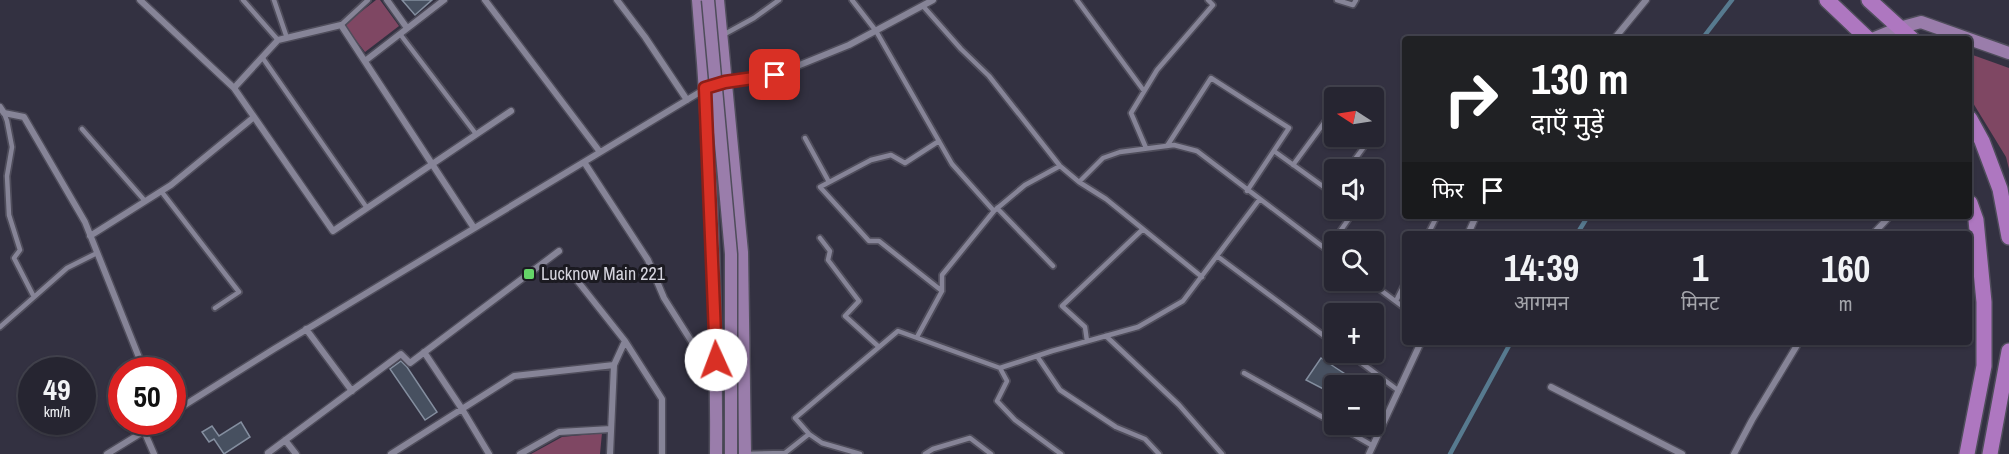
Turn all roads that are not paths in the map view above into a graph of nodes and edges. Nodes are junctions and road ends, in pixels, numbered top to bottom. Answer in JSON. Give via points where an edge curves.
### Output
{"nodes":[{"id":1,"x":140,"y":0,"type":"edge"},
{"id":2,"x":243,"y":0,"type":"edge"},
{"id":3,"x":274,"y":0,"type":"edge"},
{"id":4,"x":369,"y":0,"type":"edge"},
{"id":5,"x":387,"y":0,"type":"edge"},
{"id":6,"x":444,"y":0,"type":"edge"},
{"id":7,"x":485,"y":0,"type":"edge"},
{"id":8,"x":617,"y":0,"type":"edge"},
{"id":9,"x":698,"y":0,"type":"edge"},
{"id":10,"x":708,"y":0,"type":"edge"},
{"id":11,"x":718,"y":0,"type":"edge"},
{"id":12,"x":779,"y":0,"type":"edge"},
{"id":13,"x":852,"y":0,"type":"edge"},
{"id":14,"x":933,"y":0,"type":"edge"},
{"id":15,"x":1077,"y":0,"type":"edge"},
{"id":16,"x":1208,"y":0,"type":"edge"},
{"id":17,"x":1218,"y":0,"type":"edge"},
{"id":18,"x":1337,"y":0,"type":"edge"},
{"id":19,"x":1356,"y":0,"type":"edge"},
{"id":20,"x":1646,"y":0,"type":"edge"},
{"id":21,"x":1827,"y":0,"type":"edge"},
{"id":22,"x":1869,"y":0,"type":"edge"},
{"id":23,"x":1213,"y":5,"type":"junction"},
{"id":24,"x":923,"y":6,"type":"junction"},
{"id":25,"x":342,"y":25,"type":"junction"},
{"id":26,"x":407,"y":28,"type":"junction"},
{"id":27,"x":1899,"y":28,"type":"junction"},
{"id":28,"x":876,"y":30,"type":"junction"},
{"id":29,"x":400,"y":34,"type":"junction"},
{"id":30,"x":721,"y":36,"type":"junction"},
{"id":31,"x":1616,"y":36,"type":"edge"},
{"id":32,"x":1867,"y":36,"type":"edge"},
{"id":33,"x":1878,"y":36,"type":"edge"},
{"id":34,"x":1908,"y":36,"type":"edge"},
{"id":35,"x":1962,"y":36,"type":"edge"},
{"id":36,"x":286,"y":38,"type":"junction"},
{"id":37,"x":278,"y":40,"type":"junction"},
{"id":38,"x":1972,"y":40,"type":"edge"},
{"id":39,"x":2009,"y":53,"type":"edge"},
{"id":40,"x":262,"y":57,"type":"junction"},
{"id":41,"x":365,"y":61,"type":"junction"},
{"id":42,"x":725,"y":82,"type":"junction"},
{"id":43,"x":234,"y":88,"type":"junction"},
{"id":44,"x":705,"y":88,"type":"junction"},
{"id":45,"x":1144,"y":91,"type":"junction"},
{"id":46,"x":687,"y":100,"type":"junction"},
{"id":47,"x":2,"y":110,"type":"edge"},
{"id":48,"x":511,"y":111,"type":"dead end"},
{"id":49,"x":254,"y":117,"type":"junction"},
{"id":50,"x":1324,"y":123,"type":"edge"},
{"id":51,"x":1972,"y":126,"type":"edge"},
{"id":52,"x":82,"y":129,"type":"dead end"},
{"id":53,"x":476,"y":134,"type":"junction"},
{"id":54,"x":805,"y":138,"type":"dead end"},
{"id":55,"x":939,"y":141,"type":"junction"},
{"id":56,"x":1167,"y":146,"type":"junction"},
{"id":57,"x":1146,"y":148,"type":"junction"},
{"id":58,"x":1274,"y":151,"type":"junction"},
{"id":59,"x":600,"y":152,"type":"junction"},
{"id":60,"x":584,"y":162,"type":"junction"},
{"id":61,"x":432,"y":164,"type":"junction"},
{"id":62,"x":1293,"y":165,"type":"junction"},
{"id":63,"x":1060,"y":166,"type":"junction"},
{"id":64,"x":830,"y":182,"type":"junction"},
{"id":65,"x":1079,"y":182,"type":"junction"},
{"id":66,"x":1324,"y":187,"type":"edge"},
{"id":67,"x":161,"y":190,"type":"junction"},
{"id":68,"x":1247,"y":191,"type":"junction"},
{"id":69,"x":1259,"y":200,"type":"junction"},
{"id":70,"x":145,"y":201,"type":"junction"},
{"id":71,"x":367,"y":208,"type":"junction"},
{"id":72,"x":1972,"y":208,"type":"edge"},
{"id":73,"x":996,"y":210,"type":"junction"},
{"id":74,"x":1887,"y":219,"type":"edge"},
{"id":75,"x":474,"y":228,"type":"junction"},
{"id":76,"x":1143,"y":229,"type":"junction"},
{"id":77,"x":1876,"y":231,"type":"edge"},
{"id":78,"x":90,"y":236,"type":"junction"},
{"id":79,"x":2009,"y":237,"type":"edge"},
{"id":80,"x":820,"y":238,"type":"dead end"},
{"id":81,"x":1324,"y":249,"type":"edge"},
{"id":82,"x":559,"y":251,"type":"dead end"},
{"id":83,"x":97,"y":253,"type":"junction"},
{"id":84,"x":1218,"y":256,"type":"junction"},
{"id":85,"x":1053,"y":266,"type":"dead end"},
{"id":86,"x":572,"y":274,"type":"dead end"},
{"id":87,"x":1202,"y":277,"type":"junction"},
{"id":88,"x":1402,"y":289,"type":"edge"},
{"id":89,"x":942,"y":291,"type":"junction"},
{"id":90,"x":1382,"y":291,"type":"edge"},
{"id":91,"x":33,"y":297,"type":"junction"},
{"id":92,"x":1396,"y":301,"type":"junction"},
{"id":93,"x":1402,"y":306,"type":"edge"},
{"id":94,"x":215,"y":308,"type":"dead end"},
{"id":95,"x":0,"y":327,"type":"edge"},
{"id":96,"x":306,"y":329,"type":"junction"},
{"id":97,"x":1106,"y":336,"type":"junction"},
{"id":98,"x":1324,"y":336,"type":"edge"},
{"id":99,"x":917,"y":337,"type":"junction"},
{"id":100,"x":625,"y":341,"type":"junction"},
{"id":101,"x":1087,"y":341,"type":"junction"},
{"id":102,"x":1420,"y":345,"type":"edge"},
{"id":103,"x":1797,"y":345,"type":"edge"},
{"id":104,"x":879,"y":347,"type":"junction"},
{"id":105,"x":2009,"y":351,"type":"edge"},
{"id":106,"x":424,"y":352,"type":"junction"},
{"id":107,"x":1037,"y":356,"type":"junction"},
{"id":108,"x":139,"y":357,"type":"edge"},
{"id":109,"x":1362,"y":363,"type":"edge"},
{"id":110,"x":614,"y":365,"type":"junction"},
{"id":111,"x":1000,"y":368,"type":"junction"},
{"id":112,"x":1244,"y":373,"type":"dead end"},
{"id":113,"x":2007,"y":377,"type":"edge"},
{"id":114,"x":717,"y":382,"type":"junction"},
{"id":115,"x":1551,"y":387,"type":"dead end"},
{"id":116,"x":352,"y":391,"type":"junction"},
{"id":117,"x":1399,"y":391,"type":"junction"},
{"id":118,"x":186,"y":404,"type":"edge"},
{"id":119,"x":462,"y":409,"type":"junction"},
{"id":120,"x":1324,"y":418,"type":"edge"},
{"id":121,"x":611,"y":429,"type":"junction"},
{"id":122,"x":809,"y":434,"type":"junction"},
{"id":123,"x":138,"y":435,"type":"edge"},
{"id":124,"x":146,"y":435,"type":"edge"},
{"id":125,"x":1354,"y":435,"type":"edge"},
{"id":126,"x":285,"y":440,"type":"junction"},
{"id":127,"x":1373,"y":446,"type":"junction"},
{"id":128,"x":845,"y":452,"type":"edge"},
{"id":129,"x":268,"y":453,"type":"edge"},
{"id":130,"x":107,"y":454,"type":"edge"},
{"id":131,"x":154,"y":454,"type":"edge"},
{"id":132,"x":296,"y":454,"type":"edge"},
{"id":133,"x":391,"y":454,"type":"edge"},
{"id":134,"x":489,"y":454,"type":"edge"},
{"id":135,"x":520,"y":454,"type":"edge"},
{"id":136,"x":610,"y":454,"type":"edge"},
{"id":137,"x":662,"y":454,"type":"edge"},
{"id":138,"x":716,"y":454,"type":"edge"},
{"id":139,"x":731,"y":454,"type":"edge"},
{"id":140,"x":745,"y":454,"type":"edge"},
{"id":141,"x":860,"y":454,"type":"edge"},
{"id":142,"x":925,"y":454,"type":"edge"},
{"id":143,"x":992,"y":454,"type":"edge"},
{"id":144,"x":1061,"y":454,"type":"edge"},
{"id":145,"x":1159,"y":454,"type":"edge"},
{"id":146,"x":1222,"y":454,"type":"edge"},
{"id":147,"x":1370,"y":454,"type":"edge"},
{"id":148,"x":1682,"y":454,"type":"edge"},
{"id":149,"x":1734,"y":454,"type":"edge"},
{"id":150,"x":1967,"y":454,"type":"edge"},
{"id":151,"x":1990,"y":454,"type":"edge"}],
"edges":[{"from":1,"to":43,"type":"street"},
{"from":2,"to":37,"type":"lane"},
{"from":3,"to":36,"type":"lane"},
{"from":4,"to":25,"type":"lane"},
{"from":5,"to":26,"type":"street"},
{"from":6,"to":26,"type":"street"},
{"from":7,"to":59,"type":"street"},
{"from":8,"to":46,"type":"street"},
{"from":9,"to":44,"type":"main road"},
{"from":10,"to":139,"type":"main road","bridge":true,"via":[[730,254]]},
{"from":11,"to":30,"type":"main road"},
{"from":12,"to":30,"type":"lane"},
{"from":13,"to":28,"type":"lane"},
{"from":14,"to":24,"type":"street"},
{"from":15,"to":45,"type":"lane"},
{"from":16,"to":23,"type":"lane"},
{"from":17,"to":23,"type":"lane"},
{"from":18,"to":19,"type":"lane","via":[[1353,5]]},
{"from":20,"to":31,"type":"street"},
{"from":21,"to":32,"type":"main road"},
{"from":22,"to":27,"type":"main road"},
{"from":23,"to":45,"type":"lane","via":[[1157,70]]},
{"from":24,"to":28,"type":"street"},
{"from":24,"to":63,"type":"lane","via":[[989,76]]},
{"from":25,"to":36,"type":"street"},
{"from":25,"to":41,"type":"street"},
{"from":26,"to":29,"type":"street"},
{"from":27,"to":33,"type":"main road"},
{"from":27,"to":34,"type":"main road"},
{"from":27,"to":35,"type":"main road","via":[[1921,21]]},
{"from":28,"to":42,"type":"street","via":[[775,75]]},
{"from":28,"to":55,"type":"lane"},
{"from":29,"to":41,"type":"street"},
{"from":29,"to":53,"type":"lane"},
{"from":30,"to":42,"type":"main road"},
{"from":36,"to":37,"type":"street"},
{"from":37,"to":40,"type":"street"},
{"from":38,"to":39,"type":"main road"},
{"from":40,"to":43,"type":"street"},
{"from":40,"to":71,"type":"lane"},
{"from":41,"to":61,"type":"street"},
{"from":42,"to":44,"type":"street"},
{"from":42,"to":140,"type":"main road","via":[[742,252]]},
{"from":43,"to":49,"type":"street"},
{"from":44,"to":46,"type":"street"},
{"from":44,"to":114,"type":"main road"},
{"from":45,"to":57,"type":"lane","via":[[1131,113]]},
{"from":46,"to":59,"type":"street"},
{"from":47,"to":78,"type":"street","via":[[24,117]]},
{"from":47,"to":91,"type":"lane","via":[[12,147],[7,176],[9,215],[20,250],[14,258]]},
{"from":48,"to":53,"type":"street"},
{"from":49,"to":67,"type":"street"},
{"from":49,"to":71,"type":"street","via":[[333,231]]},
{"from":50,"to":62,"type":"lane"},
{"from":51,"to":79,"type":"main road","via":[[1982,141],[2000,189]]},
{"from":52,"to":70,"type":"lane"},
{"from":53,"to":61,"type":"street"},
{"from":54,"to":64,"type":"lane"},
{"from":55,"to":64,"type":"lane","via":[[905,163],[891,155],[871,160]]},
{"from":55,"to":73,"type":"lane","via":[[952,164]]},
{"from":56,"to":57,"type":"lane"},
{"from":56,"to":58,"type":"lane","via":[[1210,78],[1289,128]]},
{"from":56,"to":68,"type":"lane","via":[[1197,151]]},
{"from":57,"to":65,"type":"lane","via":[[1103,158]]},
{"from":58,"to":62,"type":"lane"},
{"from":58,"to":68,"type":"lane"},
{"from":59,"to":60,"type":"street"},
{"from":60,"to":75,"type":"street"},
{"from":60,"to":114,"type":"street","via":[[648,260],[664,298]]},
{"from":61,"to":71,"type":"street"},
{"from":61,"to":75,"type":"street"},
{"from":62,"to":66,"type":"lane"},
{"from":63,"to":65,"type":"lane"},
{"from":63,"to":73,"type":"lane","via":[[1025,185]]},
{"from":64,"to":89,"type":"lane","via":[[820,187],[869,241],[879,241]]},
{"from":65,"to":76,"type":"lane"},
{"from":67,"to":70,"type":"street"},
{"from":67,"to":94,"type":"lane","via":[[239,292]]},
{"from":68,"to":69,"type":"lane"},
{"from":69,"to":81,"type":"lane"},
{"from":69,"to":84,"type":"lane"},
{"from":70,"to":78,"type":"street"},
{"from":72,"to":150,"type":"main road","via":[[1983,290],[1984,366]]},
{"from":73,"to":85,"type":"lane"},
{"from":73,"to":89,"type":"lane","via":[[942,275]]},
{"from":74,"to":77,"type":"street"},
{"from":75,"to":96,"type":"street"},
{"from":76,"to":87,"type":"lane"},
{"from":76,"to":101,"type":"lane","via":[[1062,306],[1085,327]]},
{"from":78,"to":83,"type":"street"},
{"from":80,"to":104,"type":"lane","via":[[830,251],[828,260],[859,301],[845,316]]},
{"from":82,"to":106,"type":"street"},
{"from":83,"to":91,"type":"lane","via":[[67,268]]},
{"from":83,"to":108,"type":"street"},
{"from":84,"to":87,"type":"lane"},
{"from":84,"to":98,"type":"lane"},
{"from":86,"to":100,"type":"street"},
{"from":87,"to":97,"type":"lane","via":[[1183,301],[1138,327]]},
{"from":88,"to":92,"type":"lane"},
{"from":89,"to":99,"type":"lane"},
{"from":90,"to":92,"type":"lane"},
{"from":91,"to":95,"type":"lane"},
{"from":92,"to":93,"type":"lane"},
{"from":96,"to":116,"type":"street"},
{"from":96,"to":118,"type":"street"},
{"from":97,"to":101,"type":"lane"},
{"from":97,"to":146,"type":"lane","via":[[1179,405]]},
{"from":99,"to":104,"type":"lane","via":[[898,331]]},
{"from":99,"to":111,"type":"lane"},
{"from":100,"to":110,"type":"street"},
{"from":100,"to":137,"type":"street","via":[[662,399]]},
{"from":101,"to":107,"type":"lane"},
{"from":102,"to":117,"type":"street"},
{"from":103,"to":149,"type":"street"},
{"from":104,"to":122,"type":"lane","via":[[795,418]]},
{"from":105,"to":113,"type":"main road"},
{"from":106,"to":116,"type":"street","via":[[410,363],[401,354]]},
{"from":106,"to":119,"type":"street"},
{"from":107,"to":111,"type":"lane"},
{"from":107,"to":145,"type":"lane","via":[[1060,390],[1116,427],[1145,440]]},
{"from":109,"to":117,"type":"lane"},
{"from":110,"to":119,"type":"street","via":[[514,376]]},
{"from":110,"to":121,"type":"street"},
{"from":111,"to":144,"type":"lane","via":[[1007,381],[997,401],[1015,420]]},
{"from":112,"to":120,"type":"lane"},
{"from":113,"to":151,"type":"main road"},
{"from":114,"to":138,"type":"main road"},
{"from":115,"to":148,"type":"street"},
{"from":116,"to":126,"type":"street"},
{"from":117,"to":127,"type":"street"},
{"from":119,"to":133,"type":"street"},
{"from":119,"to":134,"type":"street"},
{"from":121,"to":135,"type":"street","via":[[559,432]]},
{"from":121,"to":136,"type":"street"},
{"from":122,"to":128,"type":"lane"},
{"from":122,"to":140,"type":"lane","via":[[785,453]]},
{"from":123,"to":130,"type":"street"},
{"from":124,"to":131,"type":"street"},
{"from":125,"to":127,"type":"lane"},
{"from":126,"to":129,"type":"street"},
{"from":126,"to":132,"type":"street"},
{"from":127,"to":147,"type":"street"},
{"from":128,"to":141,"type":"lane"},
{"from":142,"to":143,"type":"lane","via":[[970,438]]}]}
